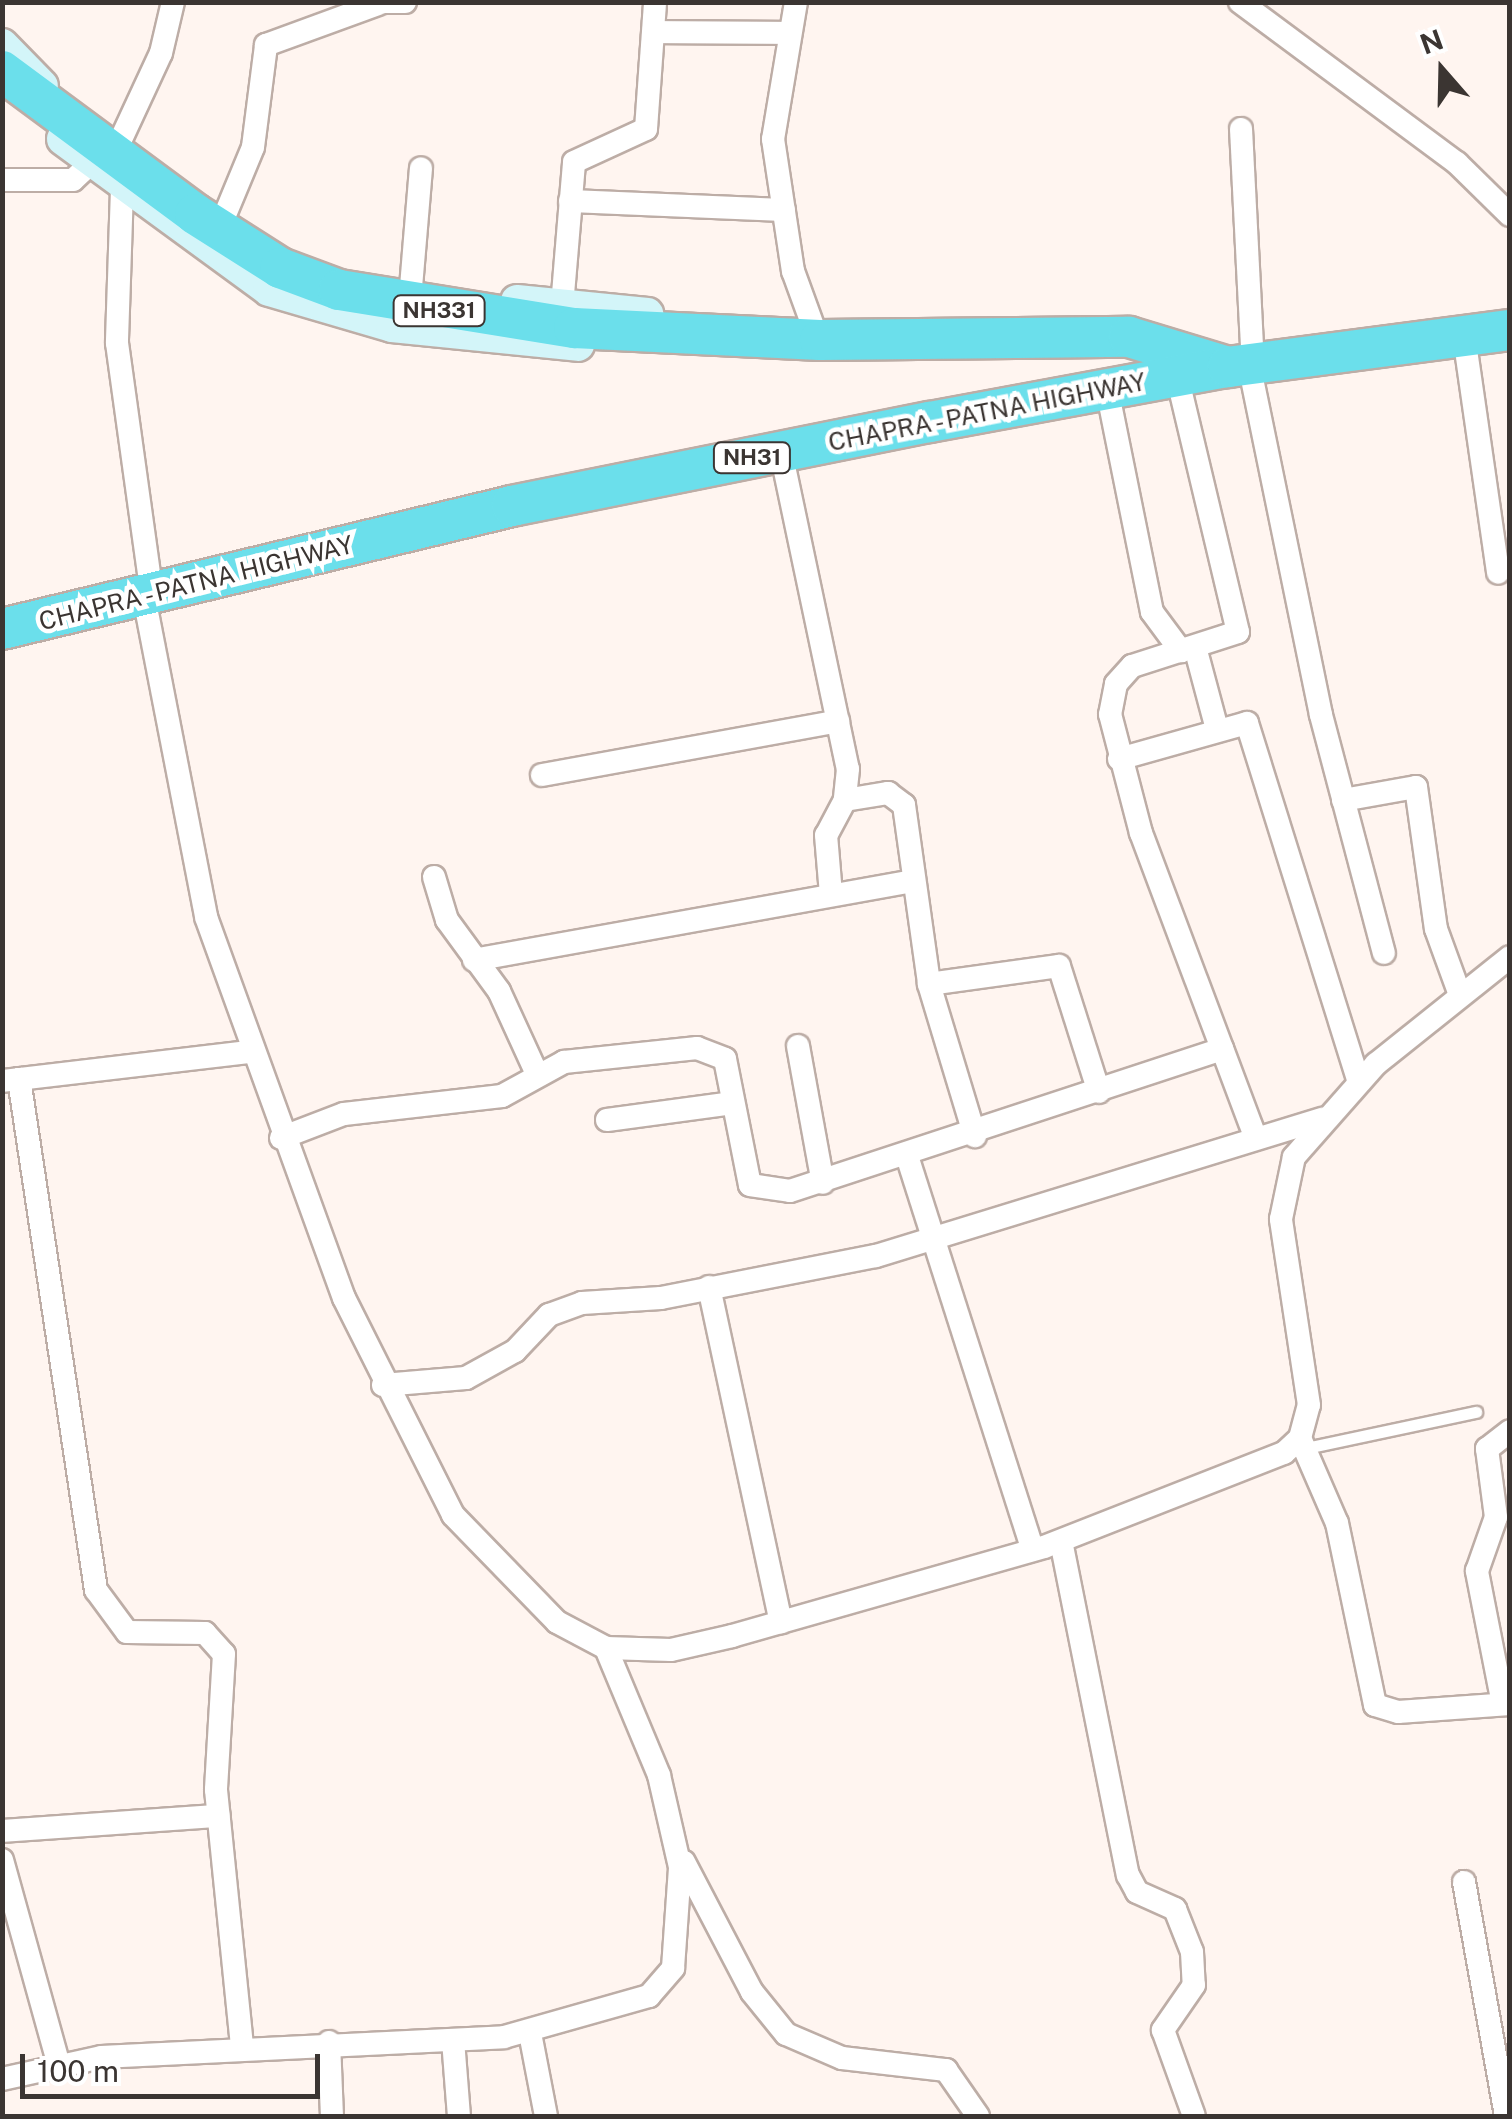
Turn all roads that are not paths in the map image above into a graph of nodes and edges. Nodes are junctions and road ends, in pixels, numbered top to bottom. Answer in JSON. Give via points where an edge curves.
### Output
{"nodes":[{"id":1,"x":173,"y":2,"type":"edge"},
{"id":2,"x":405,"y":2,"type":"edge"},
{"id":3,"x":655,"y":2,"type":"edge"},
{"id":4,"x":796,"y":2,"type":"edge"},
{"id":5,"x":1240,"y":2,"type":"edge"},
{"id":6,"x":377,"y":3,"type":"edge"},
{"id":7,"x":654,"y":32,"type":"junction"},
{"id":8,"x":790,"y":34,"type":"junction"},
{"id":9,"x":2,"y":45,"type":"edge"},
{"id":10,"x":2,"y":71,"type":"edge"},
{"id":11,"x":2,"y":92,"type":"edge"},
{"id":12,"x":1241,"y":129,"type":"dead end"},
{"id":13,"x":104,"y":156,"type":"junction"},
{"id":14,"x":421,"y":168,"type":"dead end"},
{"id":15,"x":2,"y":180,"type":"edge"},
{"id":16,"x":122,"y":189,"type":"junction"},
{"id":17,"x":570,"y":201,"type":"junction"},
{"id":18,"x":784,"y":210,"type":"junction"},
{"id":19,"x":1510,"y":215,"type":"edge"},
{"id":20,"x":222,"y":222,"type":"junction"},
{"id":21,"x":411,"y":287,"type":"junction"},
{"id":22,"x":562,"y":306,"type":"junction"},
{"id":23,"x":813,"y":326,"type":"junction"},
{"id":24,"x":1510,"y":330,"type":"edge"},
{"id":25,"x":1031,"y":336,"type":"junction"},
{"id":26,"x":1464,"y":336,"type":"junction"},
{"id":27,"x":1244,"y":365,"type":"junction"},
{"id":28,"x":1177,"y":376,"type":"junction"},
{"id":29,"x":1108,"y":389,"type":"junction"},
{"id":30,"x":781,"y":452,"type":"junction"},
{"id":31,"x":1498,"y":572,"type":"dead end"},
{"id":32,"x":148,"y":596,"type":"junction"},
{"id":33,"x":2,"y":629,"type":"edge"},
{"id":34,"x":1188,"y":649,"type":"junction"},
{"id":35,"x":838,"y":721,"type":"junction"},
{"id":36,"x":1217,"y":729,"type":"junction"},
{"id":37,"x":1118,"y":759,"type":"junction"},
{"id":38,"x":542,"y":775,"type":"dead end"},
{"id":39,"x":846,"y":800,"type":"junction"},
{"id":40,"x":1343,"y":800,"type":"junction"},
{"id":41,"x":434,"y":877,"type":"dead end"},
{"id":42,"x":912,"y":881,"type":"junction"},
{"id":43,"x":832,"y":894,"type":"junction"},
{"id":44,"x":1384,"y":953,"type":"dead end"},
{"id":45,"x":1510,"y":957,"type":"edge"},
{"id":46,"x":474,"y":960,"type":"junction"},
{"id":47,"x":929,"y":984,"type":"junction"},
{"id":48,"x":1460,"y":996,"type":"junction"},
{"id":49,"x":798,"y":1046,"type":"dead end"},
{"id":50,"x":1222,"y":1049,"type":"junction"},
{"id":51,"x":250,"y":1052,"type":"junction"},
{"id":52,"x":536,"y":1072,"type":"junction"},
{"id":53,"x":11,"y":1080,"type":"edge"},
{"id":54,"x":1359,"y":1082,"type":"junction"},
{"id":55,"x":1099,"y":1092,"type":"junction"},
{"id":56,"x":733,"y":1103,"type":"junction"},
{"id":57,"x":1322,"y":1119,"type":"junction"},
{"id":58,"x":607,"y":1120,"type":"dead end"},
{"id":59,"x":1254,"y":1134,"type":"junction"},
{"id":60,"x":975,"y":1136,"type":"junction"},
{"id":61,"x":282,"y":1138,"type":"junction"},
{"id":62,"x":908,"y":1159,"type":"junction"},
{"id":63,"x":823,"y":1183,"type":"junction"},
{"id":64,"x":940,"y":1237,"type":"junction"},
{"id":65,"x":710,"y":1287,"type":"junction"},
{"id":66,"x":384,"y":1386,"type":"junction"},
{"id":67,"x":1476,"y":1412,"type":"dead end"},
{"id":68,"x":1510,"y":1431,"type":"edge"},
{"id":69,"x":1303,"y":1443,"type":"junction"},
{"id":70,"x":1061,"y":1540,"type":"junction"},
{"id":71,"x":1032,"y":1550,"type":"junction"},
{"id":72,"x":781,"y":1622,"type":"junction"},
{"id":73,"x":606,"y":1648,"type":"junction"},
{"id":74,"x":1506,"y":1704,"type":"edge"},
{"id":75,"x":218,"y":1816,"type":"junction"},
{"id":76,"x":2,"y":1830,"type":"edge"},
{"id":77,"x":678,"y":1850,"type":"junction"},
{"id":78,"x":2,"y":1860,"type":"edge"},
{"id":79,"x":1464,"y":1882,"type":"dead end"},
{"id":80,"x":530,"y":2033,"type":"junction"},
{"id":81,"x":453,"y":2040,"type":"junction"},
{"id":82,"x":328,"y":2042,"type":"junction"},
{"id":83,"x":242,"y":2047,"type":"junction"},
{"id":84,"x":59,"y":2065,"type":"junction"},
{"id":85,"x":2,"y":2078,"type":"edge"},
{"id":86,"x":332,"y":2116,"type":"edge"},
{"id":87,"x":458,"y":2116,"type":"edge"},
{"id":88,"x":546,"y":2116,"type":"edge"},
{"id":89,"x":978,"y":2116,"type":"edge"},
{"id":90,"x":1194,"y":2116,"type":"edge"},
{"id":91,"x":1506,"y":2116,"type":"edge"}],
"edges":[{"from":1,"to":13,"type":"street","via":[[161,54]]},
{"from":2,"to":6,"type":"street"},
{"from":3,"to":7,"type":"street"},
{"from":4,"to":8,"type":"street"},
{"from":5,"to":19,"type":"street","via":[[1457,163]]},
{"from":6,"to":20,"type":"street","via":[[266,44],[253,147]]},
{"from":7,"to":8,"type":"street"},
{"from":7,"to":17,"type":"street","via":[[646,128],[624,146],[577,155]]},
{"from":8,"to":18,"type":"street","via":[[773,114]]},
{"from":9,"to":13,"type":"street"},
{"from":10,"to":25,"type":"highway","number":"NH331","via":[[194,214],[280,268],[339,290],[574,328]]},
{"from":11,"to":13,"type":"street"},
{"from":12,"to":27,"type":"street"},
{"from":13,"to":15,"type":"street","via":[[73,180]]},
{"from":13,"to":16,"type":"street"},
{"from":13,"to":20,"type":"street"},
{"from":14,"to":21,"type":"street"},
{"from":16,"to":25,"type":"street","via":[[269,290],[392,326],[696,353],[943,352]]},
{"from":16,"to":32,"type":"street","via":[[117,343]]},
{"from":17,"to":18,"type":"street"},
{"from":17,"to":22,"type":"street"},
{"from":18,"to":23,"type":"street"},
{"from":20,"to":21,"type":"street","via":[[281,254]]},
{"from":21,"to":22,"type":"street"},
{"from":22,"to":23,"type":"street"},
{"from":23,"to":25,"type":"street"},
{"from":24,"to":26,"type":"highway","name":"CHAPRA - PATNA HIGHWAY","number":"NH31"},
{"from":25,"to":27,"type":"highway","number":"NH331","via":[[1129,337]]},
{"from":26,"to":27,"type":"highway","name":"CHAPRA - PATNA HIGHWAY","number":"NH31"},
{"from":26,"to":31,"type":"street"},
{"from":27,"to":28,"type":"highway","name":"CHAPRA - PATNA HIGHWAY","number":"NH31"},
{"from":27,"to":40,"type":"street"},
{"from":28,"to":29,"type":"highway","name":"CHAPRA - PATNA HIGHWAY","number":"NH31"},
{"from":28,"to":34,"type":"street","via":[[1238,629]]},
{"from":29,"to":30,"type":"highway","name":"CHAPRA - PATNA HIGHWAY","number":"NH31"},
{"from":29,"to":34,"type":"street","via":[[1152,612]]},
{"from":30,"to":32,"type":"highway","name":"CHAPRA - PATNA HIGHWAY","number":"NH31"},
{"from":30,"to":35,"type":"street"},
{"from":32,"to":33,"type":"highway","name":"CHAPRA - PATNA HIGHWAY","number":"NH31"},
{"from":32,"to":51,"type":"street","via":[[195,870]]},
{"from":34,"to":36,"type":"street"},
{"from":34,"to":37,"type":"street","via":[[1132,666],[1116,684]]},
{"from":35,"to":38,"type":"street"},
{"from":35,"to":39,"type":"street"},
{"from":36,"to":37,"type":"street"},
{"from":36,"to":54,"type":"street","via":[[1247,723]]},
{"from":37,"to":50,"type":"street"},
{"from":39,"to":42,"type":"street","via":[[898,796]]},
{"from":39,"to":43,"type":"street","via":[[826,835]]},
{"from":40,"to":44,"type":"street"},
{"from":40,"to":48,"type":"street","via":[[1416,787],[1436,929]]},
{"from":41,"to":46,"type":"street"},
{"from":42,"to":43,"type":"street"},
{"from":42,"to":47,"type":"street"},
{"from":43,"to":46,"type":"street"},
{"from":45,"to":48,"type":"street"},
{"from":46,"to":52,"type":"street"},
{"from":47,"to":55,"type":"street","via":[[1059,966]]},
{"from":47,"to":60,"type":"street"},
{"from":48,"to":54,"type":"street"},
{"from":49,"to":63,"type":"street"},
{"from":50,"to":55,"type":"street"},
{"from":50,"to":59,"type":"street"},
{"from":51,"to":53,"type":"street"},
{"from":51,"to":61,"type":"street"},
{"from":52,"to":56,"type":"street","via":[[716,1050]]},
{"from":52,"to":61,"type":"street","via":[[502,1096],[344,1114]]},
{"from":53,"to":75,"type":"street","via":[[89,1565],[104,1605],[127,1632],[192,1631],[218,1642],[227,1672]]},
{"from":54,"to":57,"type":"street"},
{"from":55,"to":60,"type":"street"},
{"from":56,"to":58,"type":"street"},
{"from":56,"to":63,"type":"street","via":[[750,1185],[773,1192]]},
{"from":57,"to":59,"type":"street"},
{"from":57,"to":69,"type":"street","via":[[1294,1157],[1281,1219],[1308,1391]]},
{"from":59,"to":64,"type":"street"},
{"from":60,"to":62,"type":"street"},
{"from":61,"to":66,"type":"street"},
{"from":62,"to":63,"type":"street"},
{"from":62,"to":64,"type":"street"},
{"from":64,"to":65,"type":"street"},
{"from":64,"to":71,"type":"street"},
{"from":65,"to":66,"type":"street","via":[[582,1303],[550,1315],[514,1351],[466,1378]]},
{"from":65,"to":72,"type":"street"},
{"from":66,"to":73,"type":"street","via":[[476,1544],[557,1622]]},
{"from":67,"to":69,"type":"lane"},
{"from":68,"to":74,"type":"street","via":[[1487,1449],[1496,1517],[1477,1571]]},
{"from":69,"to":70,"type":"street","via":[[1251,1471]]},
{"from":69,"to":74,"type":"street","via":[[1337,1523],[1376,1705],[1398,1712]]},
{"from":70,"to":71,"type":"street"},
{"from":70,"to":90,"type":"street","via":[[1128,1875],[1137,1892],[1175,1910],[1192,1952],[1194,1985],[1163,2030]]},
{"from":71,"to":72,"type":"street"},
{"from":72,"to":73,"type":"street","via":[[670,1650]]},
{"from":73,"to":77,"type":"street","via":[[660,1775]]},
{"from":75,"to":76,"type":"street"},
{"from":75,"to":83,"type":"street"},
{"from":77,"to":80,"type":"street","via":[[679,1940],[660,1988]]},
{"from":77,"to":89,"type":"street","via":[[752,1992],[786,2034],[842,2058],[946,2070]]},
{"from":78,"to":84,"type":"street"},
{"from":79,"to":91,"type":"street"},
{"from":80,"to":81,"type":"street"},
{"from":80,"to":88,"type":"street"},
{"from":81,"to":82,"type":"street"},
{"from":81,"to":87,"type":"street"},
{"from":82,"to":83,"type":"street"},
{"from":82,"to":86,"type":"street"},
{"from":83,"to":84,"type":"street"},
{"from":84,"to":85,"type":"street"}]}
